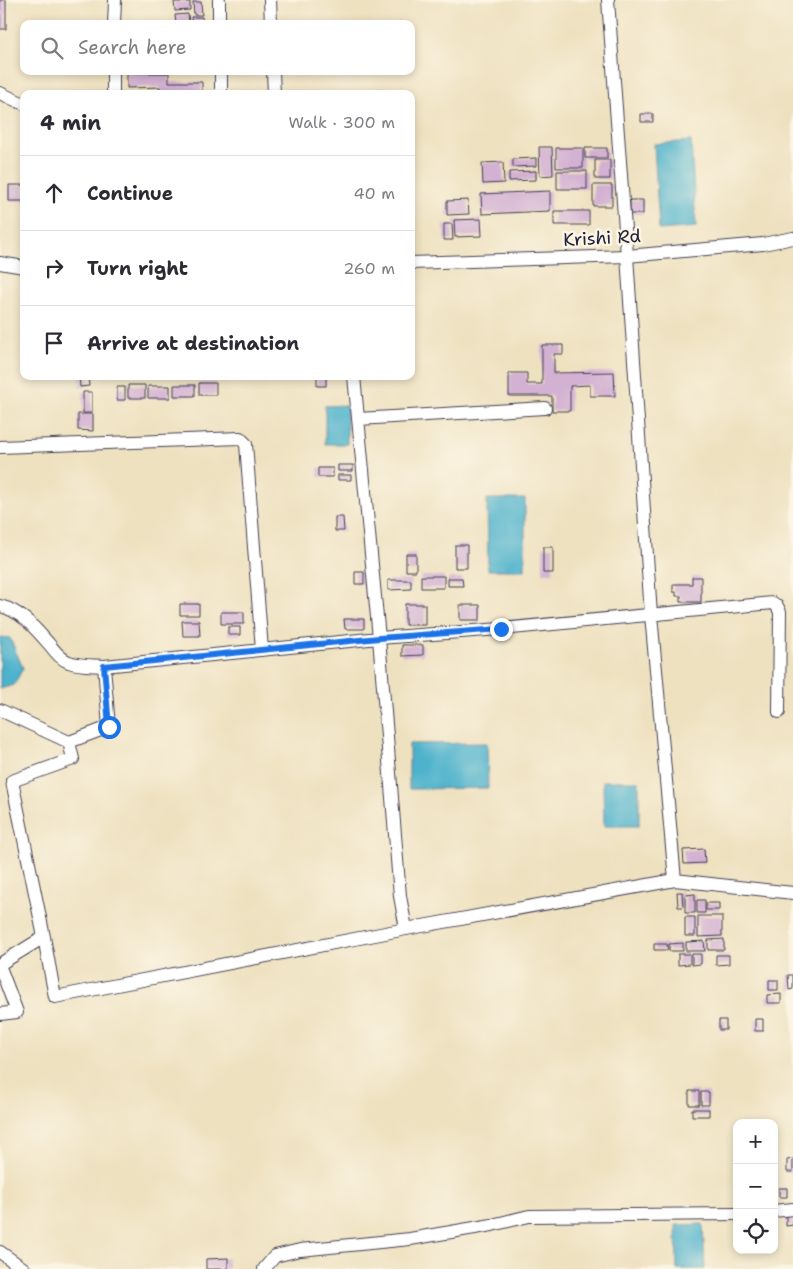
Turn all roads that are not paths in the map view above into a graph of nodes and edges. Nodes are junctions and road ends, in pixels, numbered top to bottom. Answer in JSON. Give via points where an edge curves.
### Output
{"nodes":[{"id":1,"x":115,"y":0,"type":"edge"},
{"id":2,"x":219,"y":0,"type":"edge"},
{"id":3,"x":270,"y":0,"type":"edge"},
{"id":4,"x":608,"y":0,"type":"edge"},
{"id":5,"x":114,"y":20,"type":"edge"},
{"id":6,"x":220,"y":20,"type":"edge"},
{"id":7,"x":271,"y":20,"type":"edge"},
{"id":8,"x":113,"y":75,"type":"edge"},
{"id":9,"x":220,"y":75,"type":"edge"},
{"id":10,"x":273,"y":75,"type":"edge"},
{"id":11,"x":113,"y":90,"type":"edge"},
{"id":12,"x":221,"y":90,"type":"edge"},
{"id":13,"x":274,"y":90,"type":"edge"},
{"id":14,"x":0,"y":93,"type":"edge"},
{"id":15,"x":20,"y":102,"type":"edge"},
{"id":16,"x":793,"y":238,"type":"edge"},
{"id":17,"x":627,"y":256,"type":"junction"},
{"id":18,"x":0,"y":263,"type":"edge"},
{"id":19,"x":415,"y":264,"type":"edge"},
{"id":20,"x":20,"y":266,"type":"edge"},
{"id":21,"x":354,"y":380,"type":"edge"},
{"id":22,"x":545,"y":408,"type":"dead end"},
{"id":23,"x":358,"y":419,"type":"junction"},
{"id":24,"x":0,"y":447,"type":"edge"},
{"id":25,"x":0,"y":606,"type":"edge"},
{"id":26,"x":651,"y":615,"type":"junction"},
{"id":27,"x":379,"y":638,"type":"junction"},
{"id":28,"x":262,"y":650,"type":"junction"},
{"id":29,"x":104,"y":666,"type":"junction"},
{"id":30,"x":0,"y":710,"type":"edge"},
{"id":31,"x":779,"y":712,"type":"dead end"},
{"id":32,"x":69,"y":742,"type":"junction"},
{"id":33,"x":675,"y":880,"type":"junction"},
{"id":34,"x":793,"y":893,"type":"edge"},
{"id":35,"x":406,"y":929,"type":"junction"},
{"id":36,"x":44,"y":937,"type":"junction"},
{"id":37,"x":0,"y":965,"type":"edge"},
{"id":38,"x":0,"y":1014,"type":"edge"},
{"id":39,"x":793,"y":1209,"type":"edge"},
{"id":40,"x":778,"y":1211,"type":"edge"},
{"id":41,"x":733,"y":1214,"type":"edge"},
{"id":42,"x":0,"y":1252,"type":"edge"},
{"id":43,"x":24,"y":1269,"type":"edge"},
{"id":44,"x":264,"y":1269,"type":"edge"}],
"edges":[{"from":1,"to":5,"type":"street"},
{"from":2,"to":6,"type":"street"},
{"from":3,"to":7,"type":"street"},
{"from":4,"to":17,"type":"street"},
{"from":8,"to":11,"type":"street"},
{"from":9,"to":12,"type":"street"},
{"from":10,"to":13,"type":"street"},
{"from":14,"to":15,"type":"street"},
{"from":16,"to":17,"type":"street","name":"Krishi Rd","via":[[763,244]]},
{"from":17,"to":19,"type":"street","name":"Krishi Rd"},
{"from":17,"to":26,"type":"street"},
{"from":18,"to":20,"type":"street"},
{"from":21,"to":23,"type":"street"},
{"from":22,"to":23,"type":"street"},
{"from":23,"to":27,"type":"street"},
{"from":24,"to":28,"type":"street","via":[[240,438],[246,444]]},
{"from":25,"to":29,"type":"street","via":[[10,608],[31,623],[68,662]]},
{"from":26,"to":27,"type":"street"},
{"from":26,"to":31,"type":"street","via":[[773,603],[777,606],[780,612]]},
{"from":26,"to":33,"type":"street"},
{"from":27,"to":28,"type":"street"},
{"from":27,"to":35,"type":"street","via":[[400,896]]},
{"from":28,"to":29,"type":"street"},
{"from":29,"to":32,"type":"street","via":[[109,727]]},
{"from":30,"to":32,"type":"street"},
{"from":32,"to":36,"type":"street","via":[[73,759],[12,781]]},
{"from":33,"to":34,"type":"street"},
{"from":33,"to":35,"type":"street"},
{"from":35,"to":36,"type":"street","via":[[55,997]]},
{"from":36,"to":37,"type":"street"},
{"from":37,"to":38,"type":"street","via":[[17,1012]]},
{"from":39,"to":40,"type":"street"},
{"from":41,"to":44,"type":"street","via":[[529,1216],[410,1239],[300,1250],[275,1256]]},
{"from":42,"to":43,"type":"street"}]}
